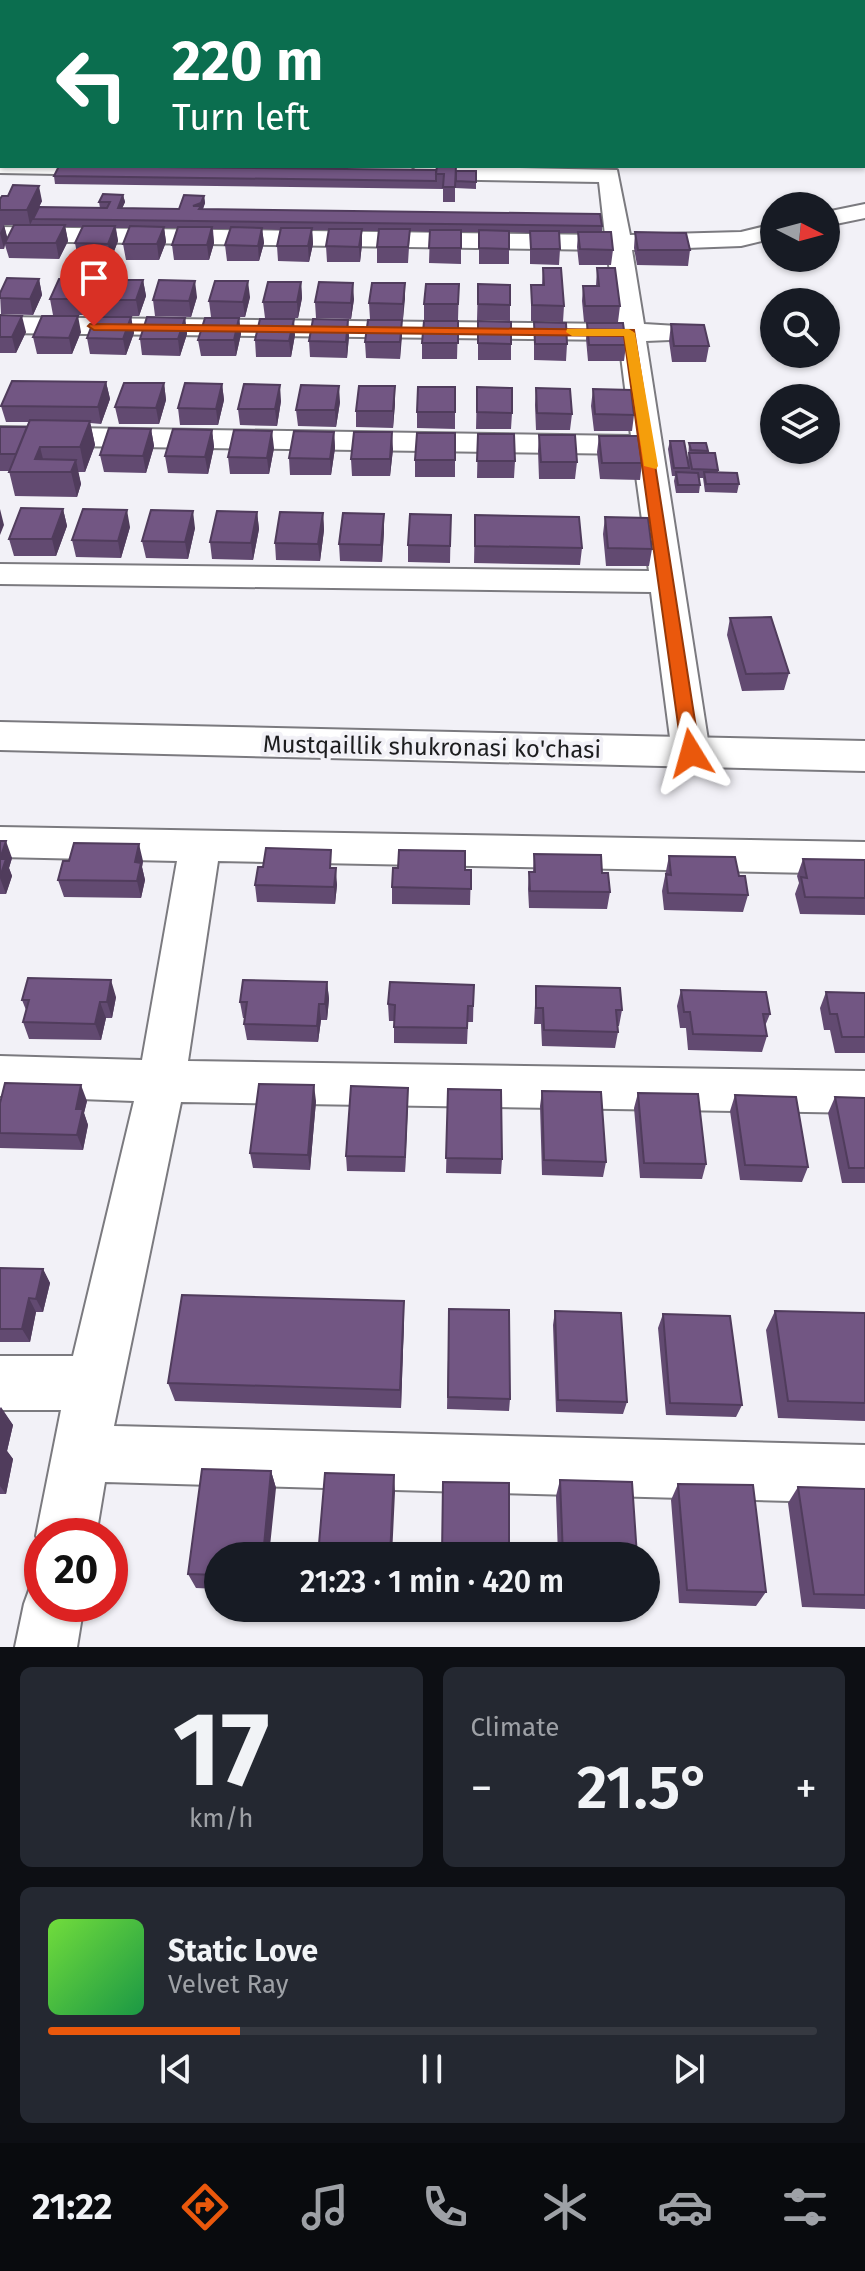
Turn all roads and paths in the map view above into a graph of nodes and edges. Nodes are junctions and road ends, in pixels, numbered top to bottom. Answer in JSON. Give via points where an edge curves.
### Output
{"nodes":[{"id":1,"x":406,"y":172,"type":"edge"},
{"id":2,"x":865,"y":211,"type":"edge"},
{"id":3,"x":840,"y":216,"type":"edge"},
{"id":4,"x":0,"y":234,"type":"edge"},
{"id":5,"x":760,"y":234,"type":"edge"},
{"id":6,"x":617,"y":242,"type":"junction"},
{"id":7,"x":0,"y":325,"type":"edge"},
{"id":8,"x":629,"y":333,"type":"junction"},
{"id":9,"x":684,"y":333,"type":"edge"},
{"id":10,"x":0,"y":436,"type":"edge"},
{"id":11,"x":648,"y":445,"type":"junction"},
{"id":12,"x":0,"y":574,"type":"edge"},
{"id":13,"x":667,"y":582,"type":"junction"},
{"id":14,"x":0,"y":736,"type":"edge"},
{"id":15,"x":691,"y":753,"type":"junction"},
{"id":16,"x":865,"y":756,"type":"edge"},
{"id":17,"x":0,"y":759,"type":"edge"},
{"id":18,"x":865,"y":777,"type":"edge"},
{"id":19,"x":0,"y":842,"type":"edge"},
{"id":20,"x":200,"y":845,"type":"junction"},
{"id":21,"x":865,"y":858,"type":"edge"},
{"id":22,"x":0,"y":1076,"type":"edge"},
{"id":23,"x":162,"y":1081,"type":"junction"},
{"id":24,"x":865,"y":1092,"type":"edge"},
{"id":25,"x":0,"y":1383,"type":"edge"},
{"id":26,"x":94,"y":1383,"type":"junction"},
{"id":27,"x":80,"y":1453,"type":"junction"},
{"id":28,"x":865,"y":1474,"type":"edge"},
{"id":29,"x":69,"y":1518,"type":"edge"},
{"id":30,"x":51,"y":1622,"type":"edge"},
{"id":31,"x":46,"y":1647,"type":"edge"}],
"edges":[{"from":1,"to":6,"type":"street","via":[[609,175]]},
{"from":2,"to":3,"type":"street"},
{"from":4,"to":6,"type":"street"},
{"from":5,"to":6,"type":"street"},
{"from":6,"to":8,"type":"street"},
{"from":7,"to":8,"type":"street"},
{"from":8,"to":9,"type":"street"},
{"from":8,"to":11,"type":"street"},
{"from":10,"to":11,"type":"street"},
{"from":11,"to":13,"type":"street"},
{"from":12,"to":13,"type":"street"},
{"from":13,"to":15,"type":"street"},
{"from":14,"to":15,"type":"main road","name":"Mustqaillik shukronasi ko'chasi"},
{"from":15,"to":16,"type":"main road","name":"Mustqaillik shukronasi ko'chasi"},
{"from":17,"to":18,"type":"main road","name":"Mustqaillik shukronasi ko'chasi"},
{"from":19,"to":20,"type":"street"},
{"from":20,"to":21,"type":"street"},
{"from":20,"to":23,"type":"street"},
{"from":22,"to":23,"type":"street"},
{"from":23,"to":24,"type":"street"},
{"from":23,"to":26,"type":"street"},
{"from":25,"to":26,"type":"street"},
{"from":26,"to":27,"type":"street"},
{"from":27,"to":28,"type":"street"},
{"from":27,"to":29,"type":"street"},
{"from":30,"to":31,"type":"street"}]}
